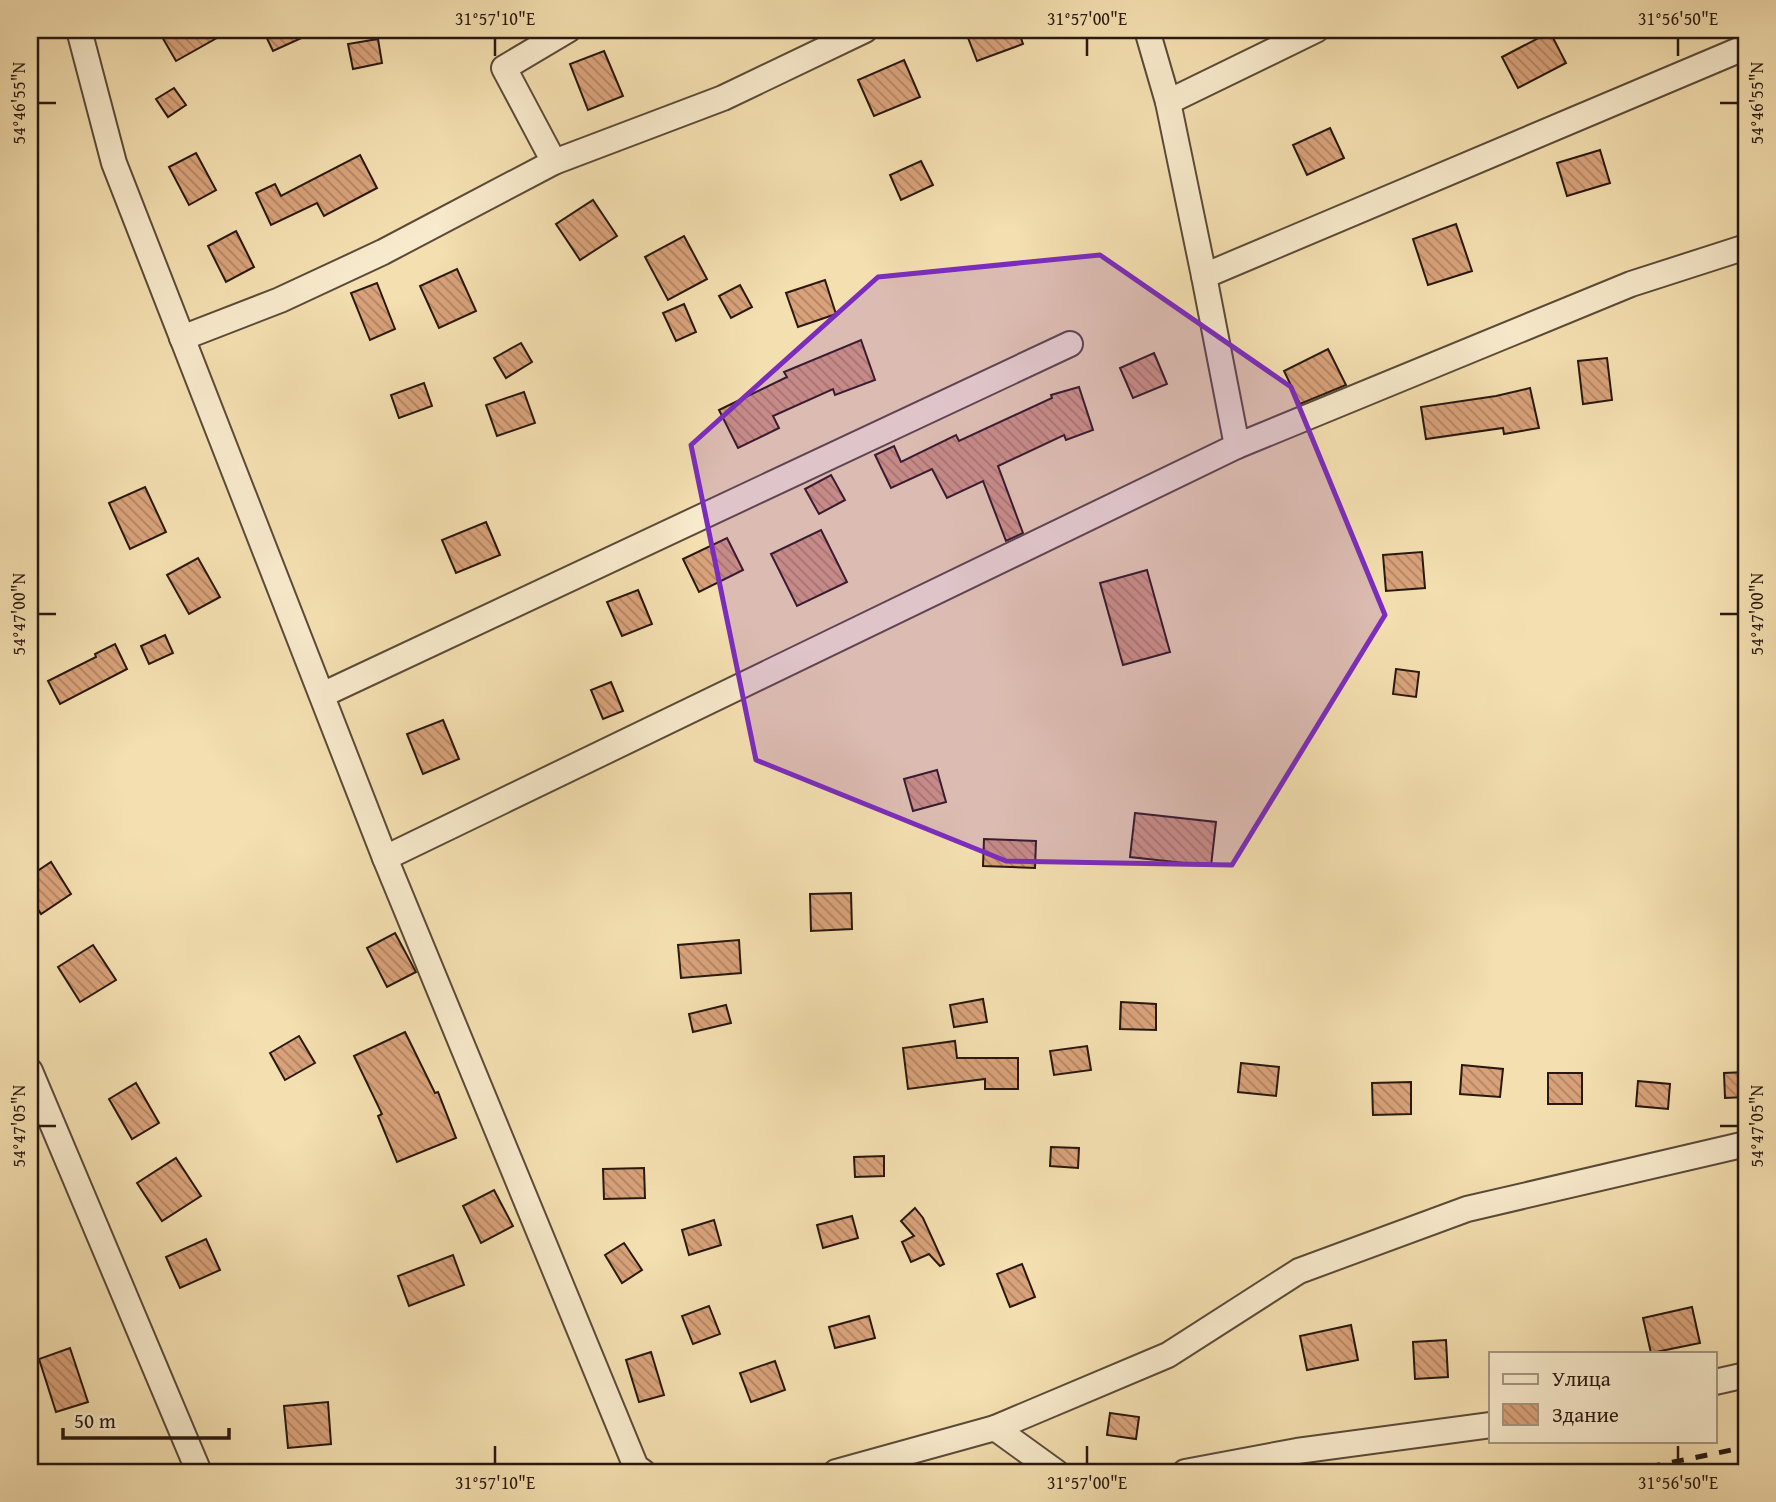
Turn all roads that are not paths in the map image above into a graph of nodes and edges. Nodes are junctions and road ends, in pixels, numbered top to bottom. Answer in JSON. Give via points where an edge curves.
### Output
{"nodes":[{"id":1,"x":79,"y":30,"type":"edge"},
{"id":2,"x":568,"y":30,"type":"edge"},
{"id":3,"x":865,"y":30,"type":"edge"},
{"id":4,"x":1147,"y":30,"type":"edge"},
{"id":5,"x":1316,"y":30,"type":"edge"},
{"id":6,"x":1746,"y":47,"type":"edge"},
{"id":7,"x":1168,"y":102,"type":"junction"},
{"id":8,"x":554,"y":162,"type":"junction"},
{"id":9,"x":1746,"y":247,"type":"edge"},
{"id":10,"x":1204,"y":276,"type":"junction"},
{"id":11,"x":182,"y":338,"type":"junction"},
{"id":12,"x":1070,"y":344,"type":"dead end"},
{"id":13,"x":1237,"y":446,"type":"junction"},
{"id":14,"x":322,"y":695,"type":"junction"},
{"id":15,"x":386,"y":858,"type":"junction"},
{"id":16,"x":30,"y":1071,"type":"edge"},
{"id":17,"x":1746,"y":1144,"type":"edge"},
{"id":18,"x":1746,"y":1375,"type":"edge"},
{"id":19,"x":1716,"y":1382,"type":"edge"},
{"id":20,"x":1489,"y":1425,"type":"edge"},
{"id":21,"x":995,"y":1428,"type":"junction"},
{"id":22,"x":199,"y":1472,"type":"edge"},
{"id":23,"x":643,"y":1472,"type":"edge"},
{"id":24,"x":836,"y":1472,"type":"edge"},
{"id":25,"x":1056,"y":1472,"type":"edge"},
{"id":26,"x":1185,"y":1472,"type":"edge"}],
"edges":[{"from":1,"to":11,"type":"street","via":[[114,163]]},
{"from":2,"to":8,"type":"street","via":[[504,68]]},
{"from":3,"to":8,"type":"street","via":[[723,97]]},
{"from":4,"to":7,"type":"street"},
{"from":5,"to":7,"type":"street"},
{"from":6,"to":10,"type":"street"},
{"from":7,"to":10,"type":"street"},
{"from":8,"to":11,"type":"street","via":[[383,252],[280,300]]},
{"from":9,"to":13,"type":"street","via":[[1631,284]]},
{"from":10,"to":13,"type":"street"},
{"from":11,"to":14,"type":"street"},
{"from":12,"to":14,"type":"street"},
{"from":13,"to":15,"type":"street"},
{"from":14,"to":15,"type":"street"},
{"from":15,"to":23,"type":"street","via":[[636,1467]]},
{"from":16,"to":22,"type":"street"},
{"from":17,"to":21,"type":"street","via":[[1467,1209],[1299,1271],[1168,1355]]},
{"from":18,"to":19,"type":"street"},
{"from":20,"to":26,"type":"street","via":[[1297,1451]]},
{"from":21,"to":24,"type":"street"},
{"from":21,"to":25,"type":"street"}]}
